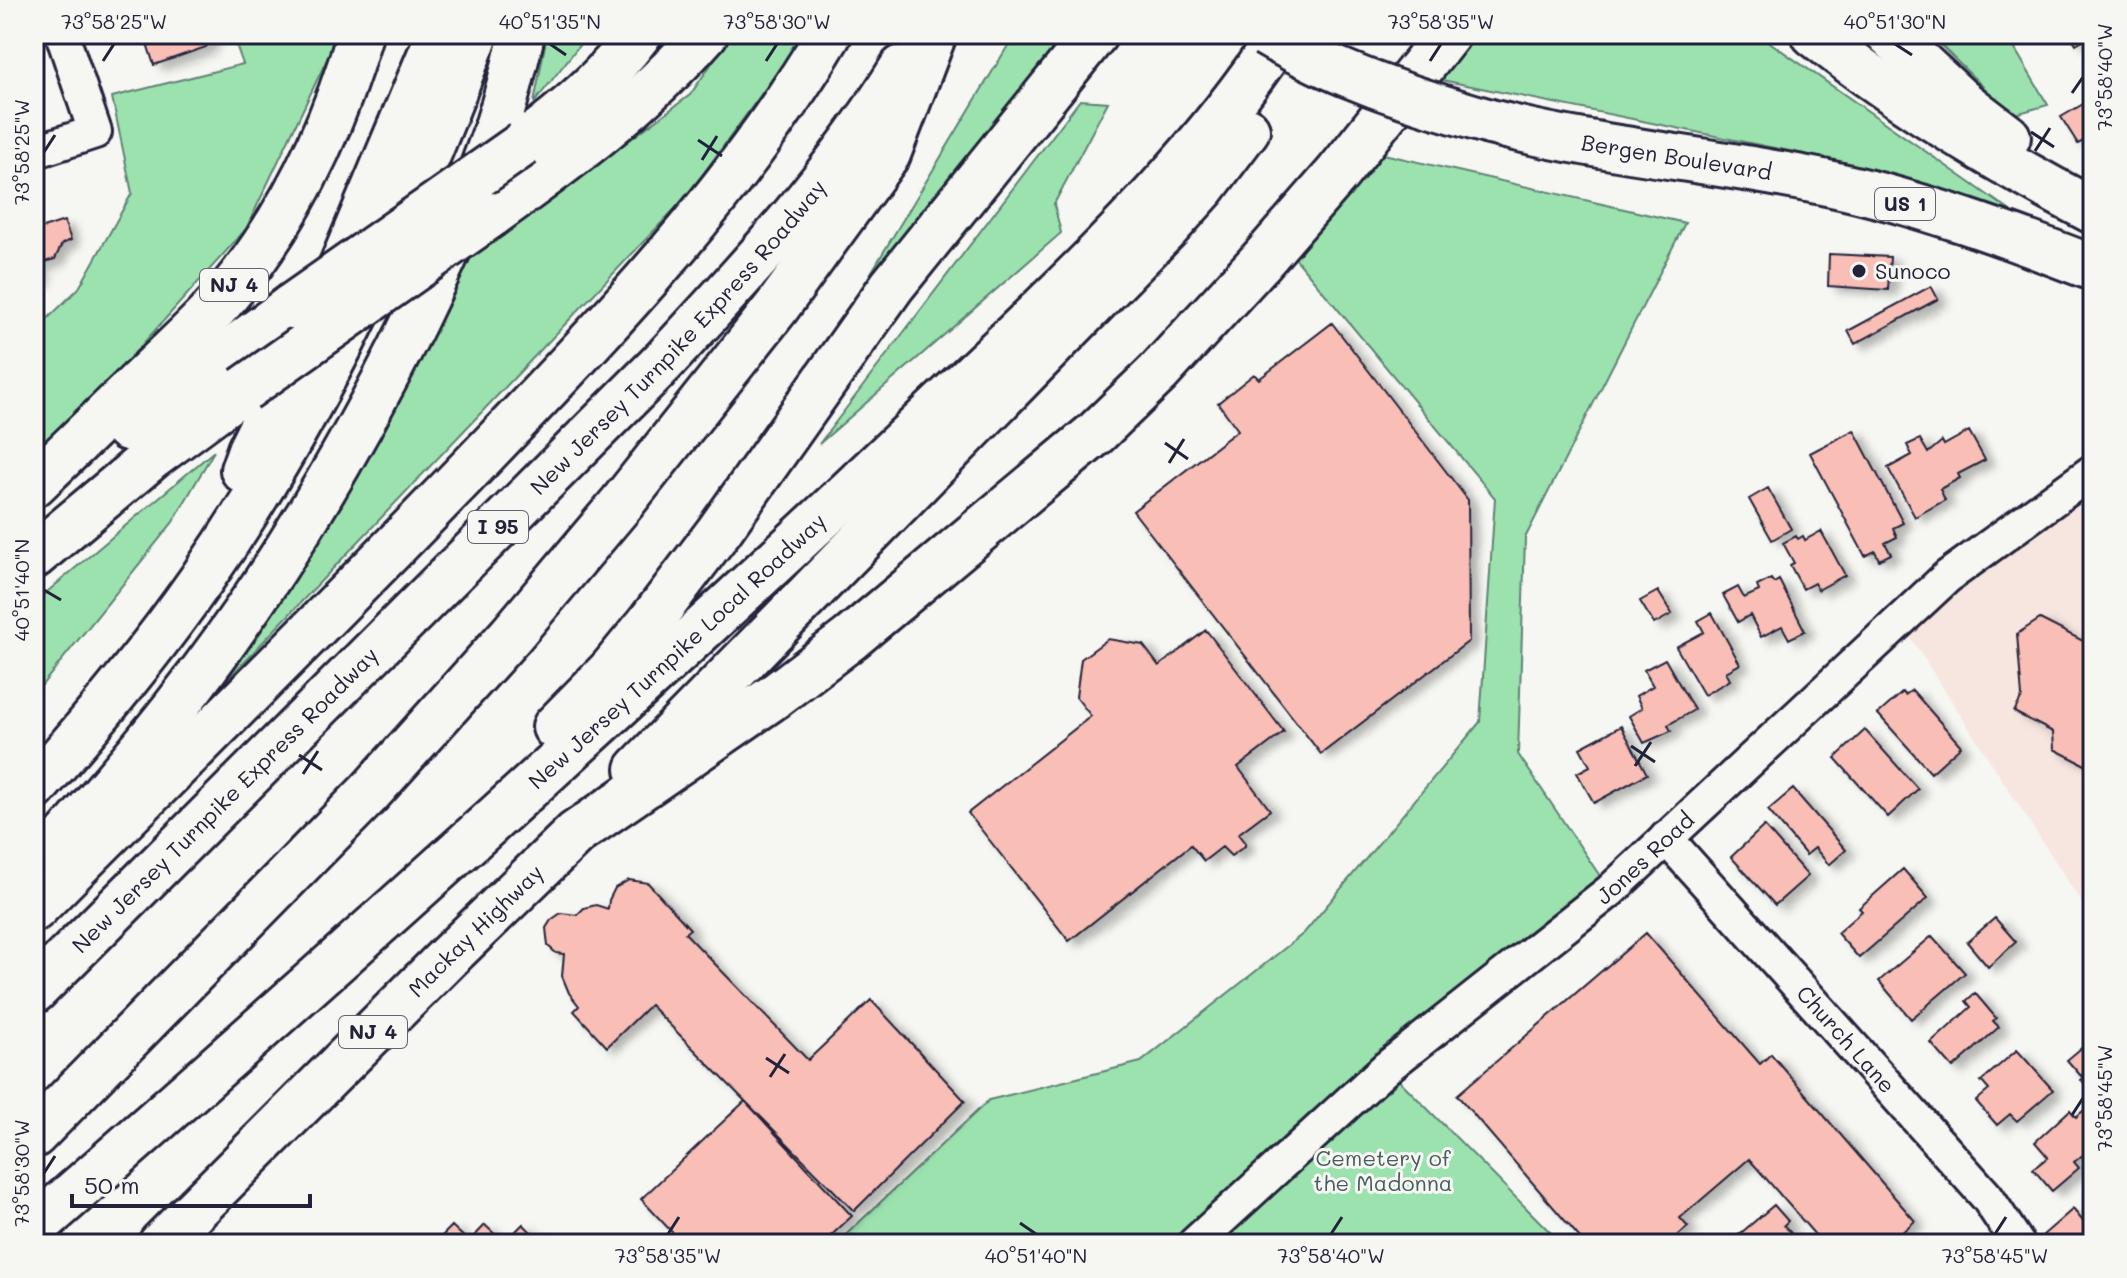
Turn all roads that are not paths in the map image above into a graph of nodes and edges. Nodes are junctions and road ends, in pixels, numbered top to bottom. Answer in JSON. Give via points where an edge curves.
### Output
{"nodes":[{"id":1,"x":62,"y":34,"type":"edge"},
{"id":2,"x":360,"y":34,"type":"edge"},
{"id":3,"x":439,"y":34,"type":"edge"},
{"id":4,"x":476,"y":34,"type":"edge"},
{"id":5,"x":522,"y":34,"type":"edge"},
{"id":6,"x":639,"y":34,"type":"edge"},
{"id":7,"x":705,"y":34,"type":"edge"},
{"id":8,"x":829,"y":34,"type":"edge"},
{"id":9,"x":922,"y":34,"type":"edge"},
{"id":10,"x":934,"y":34,"type":"edge"},
{"id":11,"x":1095,"y":34,"type":"edge"},
{"id":12,"x":1266,"y":34,"type":"edge"},
{"id":13,"x":1281,"y":34,"type":"edge"},
{"id":14,"x":1294,"y":34,"type":"edge"},
{"id":15,"x":1448,"y":34,"type":"edge"},
{"id":16,"x":1814,"y":34,"type":"edge"},
{"id":17,"x":1889,"y":34,"type":"edge"},
{"id":18,"x":34,"y":152,"type":"edge"},
{"id":19,"x":2093,"y":194,"type":"edge"},
{"id":20,"x":2093,"y":211,"type":"edge"},
{"id":21,"x":2093,"y":268,"type":"edge"},
{"id":22,"x":2093,"y":471,"type":"edge"},
{"id":23,"x":34,"y":484,"type":"edge"},
{"id":24,"x":34,"y":505,"type":"edge"},
{"id":25,"x":34,"y":556,"type":"edge"},
{"id":26,"x":203,"y":578,"type":"junction"},
{"id":27,"x":34,"y":788,"type":"edge"},
{"id":28,"x":587,"y":824,"type":"junction"},
{"id":29,"x":1666,"y":838,"type":"junction"},
{"id":30,"x":34,"y":874,"type":"edge"},
{"id":31,"x":34,"y":909,"type":"edge"},
{"id":32,"x":35,"y":991,"type":"edge"},
{"id":33,"x":222,"y":1063,"type":"junction"},
{"id":34,"x":34,"y":1135,"type":"edge"},
{"id":35,"x":34,"y":1228,"type":"edge"},
{"id":36,"x":161,"y":1244,"type":"edge"},
{"id":37,"x":1194,"y":1244,"type":"edge"},
{"id":38,"x":2018,"y":1244,"type":"edge"}],
"edges":[{"from":1,"to":18,"type":"street","via":[[95,132]]},
{"from":2,"to":23,"type":"highway","number":"NJ 4","via":[[310,165],[247,269],[207,316]]},
{"from":3,"to":26,"type":"highway","via":[[342,265],[250,450]]},
{"from":4,"to":26,"type":"highway","via":[[410,199],[350,327],[280,455]]},
{"from":5,"to":30,"type":"highway","via":[[490,150],[461,221],[391,369],[319,498],[206,667]]},
{"from":6,"to":24,"type":"highway","bridge":true,"via":[[583,98],[137,420]]},
{"from":7,"to":25,"type":"highway","bridge":true,"via":[[596,138],[152,457]]},
{"from":8,"to":31,"type":"highway","number":"I 95","via":[[723,189],[590,343]]},
{"from":9,"to":32,"type":"highway","name":"New Jersey Turnpike Express Roadway","number":"I 95","via":[[841,157],[709,313]]},
{"from":10,"to":34,"type":"highway","via":[[888,154],[777,307],[622,503],[369,793]]},
{"from":11,"to":33,"type":"highway","via":[[892,286],[680,584],[611,670],[517,764],[301,961]]},
{"from":12,"to":21,"type":"highway","name":"Bergen Boulevard","number":"US 1","bridge":true,"via":[[1354,79],[1490,122],[1834,185],[1987,229]]},
{"from":13,"to":33,"type":"highway","name":"New Jersey Turnpike Local Roadway","via":[[1188,158],[1059,293],[641,686]]},
{"from":14,"to":28,"type":"highway","via":[[1265,102],[1204,187]]},
{"from":15,"to":28,"type":"highway","via":[[1271,249],[1096,433],[923,580],[775,696]]},
{"from":16,"to":20,"type":"highway","via":[[1925,115]]},
{"from":17,"to":19,"type":"highway","via":[[1984,120]]},
{"from":22,"to":29,"type":"street","name":"Jones Road","via":[[1947,577]]},
{"from":26,"to":27,"type":"highway","via":[[136,669]]},
{"from":28,"to":36,"type":"highway","name":"Mackay Highway","number":"NJ 4"},
{"from":29,"to":37,"type":"street","name":"Jones Road","via":[[1610,891],[1386,1068]]},
{"from":29,"to":38,"type":"street","name":"Church Lane","via":[[1987,1197]]},
{"from":33,"to":35,"type":"highway","name":"New Jersey Turnpike Local Roadway"}]}
